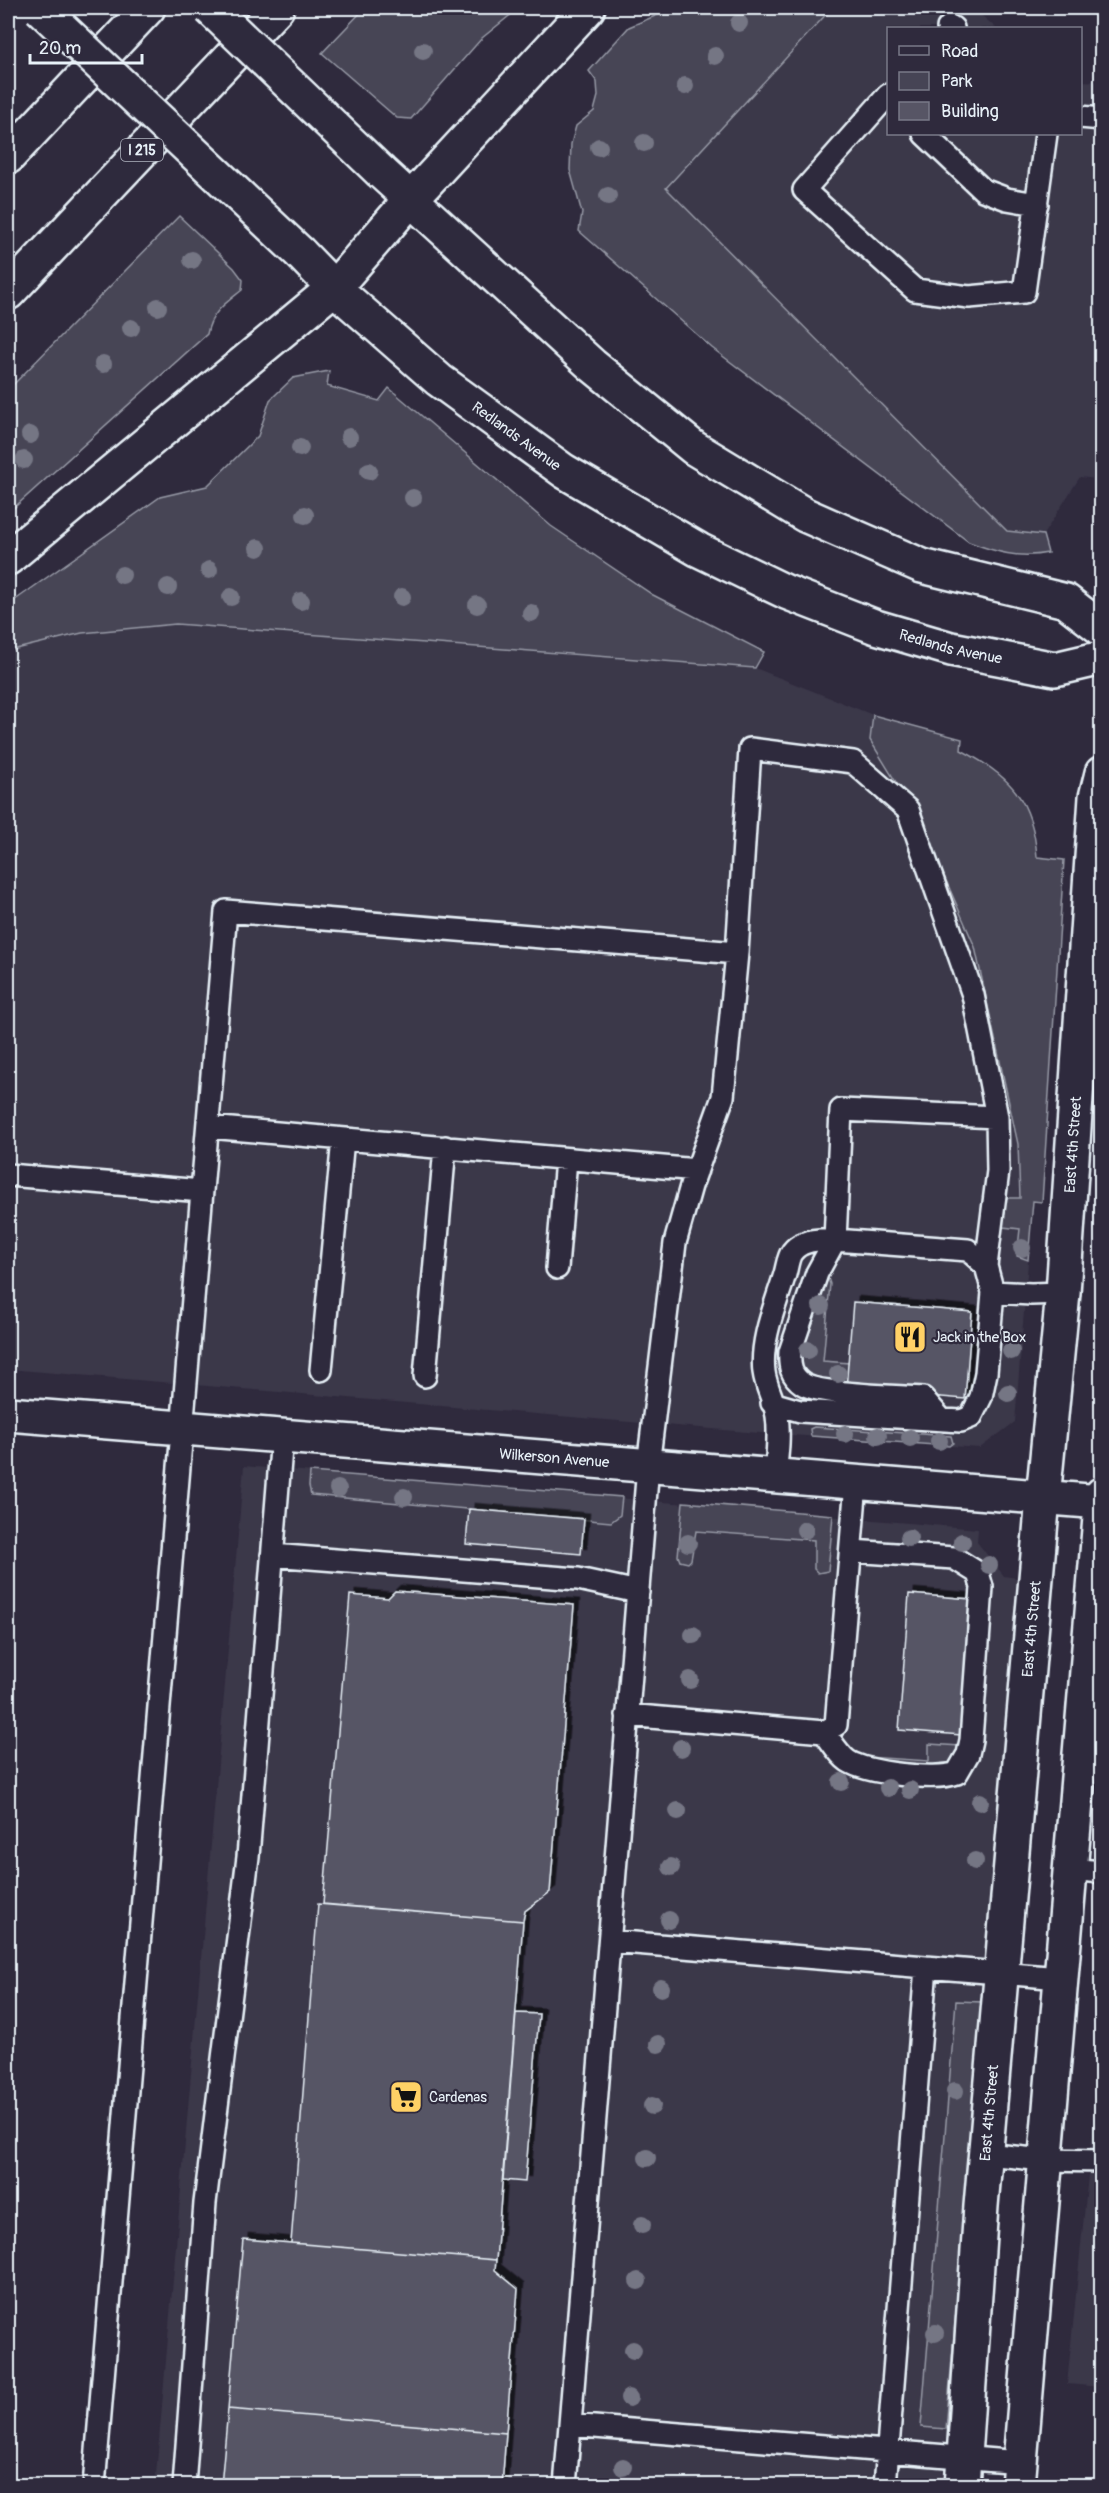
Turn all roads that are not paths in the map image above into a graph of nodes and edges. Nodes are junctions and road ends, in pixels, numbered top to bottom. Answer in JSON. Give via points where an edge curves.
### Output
{"nodes":[{"id":1,"x":40,"y":8,"type":"edge"},
{"id":2,"x":148,"y":8,"type":"edge"},
{"id":3,"x":210,"y":8,"type":"edge"},
{"id":4,"x":276,"y":8,"type":"edge"},
{"id":5,"x":588,"y":8,"type":"edge"},
{"id":6,"x":887,"y":98,"type":"edge"},
{"id":7,"x":1082,"y":117,"type":"edge"},
{"id":8,"x":1101,"y":119,"type":"edge"},
{"id":9,"x":925,"y":135,"type":"edge"},
{"id":10,"x":1046,"y":135,"type":"edge"},
{"id":11,"x":8,"y":157,"type":"edge"},
{"id":12,"x":410,"y":200,"type":"junction"},
{"id":13,"x":1037,"y":204,"type":"junction"},
{"id":14,"x":334,"y":288,"type":"junction"},
{"id":15,"x":8,"y":292,"type":"edge"},
{"id":16,"x":8,"y":558,"type":"edge"},
{"id":17,"x":1101,"y":629,"type":"edge"},
{"id":18,"x":1101,"y":658,"type":"edge"},
{"id":19,"x":1101,"y":773,"type":"edge"},
{"id":20,"x":737,"y":953,"type":"junction"},
{"id":21,"x":997,"y":1117,"type":"junction"},
{"id":22,"x":209,"y":1127,"type":"junction"},
{"id":23,"x":343,"y":1138,"type":"junction"},
{"id":24,"x":445,"y":1148,"type":"junction"},
{"id":25,"x":566,"y":1159,"type":"junction"},
{"id":26,"x":697,"y":1170,"type":"junction"},
{"id":27,"x":8,"y":1175,"type":"edge"},
{"id":28,"x":202,"y":1191,"type":"junction"},
{"id":29,"x":835,"y":1240,"type":"junction"},
{"id":30,"x":986,"y":1266,"type":"junction"},
{"id":31,"x":557,"y":1268,"type":"dead end"},
{"id":32,"x":993,"y":1292,"type":"junction"},
{"id":33,"x":1063,"y":1293,"type":"junction"},
{"id":34,"x":321,"y":1370,"type":"dead end"},
{"id":35,"x":426,"y":1376,"type":"dead end"},
{"id":36,"x":772,"y":1403,"type":"junction"},
{"id":37,"x":8,"y":1414,"type":"edge"},
{"id":38,"x":942,"y":1420,"type":"junction"},
{"id":39,"x":182,"y":1428,"type":"junction"},
{"id":40,"x":282,"y":1436,"type":"junction"},
{"id":41,"x":648,"y":1466,"type":"junction"},
{"id":42,"x":775,"y":1476,"type":"junction"},
{"id":43,"x":856,"y":1483,"type":"junction"},
{"id":44,"x":1043,"y":1498,"type":"junction"},
{"id":45,"x":1101,"y":1499,"type":"edge"},
{"id":46,"x":851,"y":1551,"type":"junction"},
{"id":47,"x":272,"y":1555,"type":"junction"},
{"id":48,"x":638,"y":1592,"type":"junction"},
{"id":49,"x":627,"y":1715,"type":"junction"},
{"id":50,"x":1092,"y":1721,"type":"edge"},
{"id":51,"x":824,"y":1732,"type":"junction"},
{"id":52,"x":1069,"y":1869,"type":"junction"},
{"id":53,"x":1101,"y":1872,"type":"edge"},
{"id":54,"x":610,"y":1941,"type":"junction"},
{"id":55,"x":926,"y":1967,"type":"junction"},
{"id":56,"x":1002,"y":1974,"type":"junction"},
{"id":57,"x":1060,"y":1978,"type":"junction"},
{"id":58,"x":986,"y":2154,"type":"junction"},
{"id":59,"x":1044,"y":2160,"type":"junction"},
{"id":60,"x":1101,"y":2161,"type":"edge"},
{"id":61,"x":570,"y":2424,"type":"junction"},
{"id":62,"x":887,"y":2451,"type":"junction"},
{"id":63,"x":963,"y":2471,"type":"edge"},
{"id":64,"x":1019,"y":2474,"type":"edge"},
{"id":65,"x":94,"y":2486,"type":"edge"},
{"id":66,"x":184,"y":2486,"type":"edge"},
{"id":67,"x":566,"y":2486,"type":"edge"},
{"id":68,"x":885,"y":2486,"type":"edge"}],
"edges":[{"from":1,"to":14,"type":"main road","name":"Redlands Avenue","bridge":true},
{"from":2,"to":11,"type":"main road"},
{"from":3,"to":12,"type":"main road","bridge":true},
{"from":4,"to":15,"type":"main road","number":"I 215"},
{"from":5,"to":12,"type":"main road"},
{"from":6,"to":13,"type":"lane","via":[[804,190],[915,290],[969,297],[1024,292]]},
{"from":7,"to":8,"type":"lane"},
{"from":9,"to":13,"type":"lane","via":[[983,190]]},
{"from":10,"to":13,"type":"lane"},
{"from":12,"to":14,"type":"main road"},
{"from":12,"to":17,"type":"main road","via":[[592,365],[694,448],[805,515],[922,566],[1066,600]]},
{"from":14,"to":16,"type":"main road"},
{"from":14,"to":18,"type":"main road","name":"Redlands Avenue","via":[[439,380],[564,471],[699,549],[767,582],[876,627],[951,649],[1055,669]]},
{"from":19,"to":33,"type":"main road","name":"East 4th Street","via":[[1096,797]]},
{"from":20,"to":21,"type":"lane","via":[[750,749],[853,762],[908,810],[973,995]]},
{"from":20,"to":22,"type":"lane","via":[[226,911]]},
{"from":20,"to":26,"type":"lane","via":[[723,1097]]},
{"from":21,"to":29,"type":"lane","via":[[841,1110]]},
{"from":21,"to":30,"type":"lane","via":[[998,1171]]},
{"from":22,"to":23,"type":"lane"},
{"from":22,"to":28,"type":"lane"},
{"from":23,"to":24,"type":"lane"},
{"from":23,"to":34,"type":"lane"},
{"from":24,"to":25,"type":"lane"},
{"from":24,"to":35,"type":"lane"},
{"from":25,"to":26,"type":"lane"},
{"from":25,"to":31,"type":"lane"},
{"from":26,"to":41,"type":"lane","via":[[675,1243]]},
{"from":27,"to":28,"type":"lane"},
{"from":28,"to":39,"type":"lane"},
{"from":29,"to":30,"type":"lane","via":[[968,1250]]},
{"from":29,"to":36,"type":"lane","via":[[806,1242],[792,1251],[764,1355]]},
{"from":29,"to":38,"type":"lane","via":[[818,1273],[790,1352],[793,1376],[814,1389],[923,1398]]},
{"from":30,"to":32,"type":"lane"},
{"from":32,"to":33,"type":"lane"},
{"from":32,"to":38,"type":"lane","via":[[981,1397],[971,1417]]},
{"from":33,"to":44,"type":"main road","name":"East 4th Street"},
{"from":36,"to":38,"type":"lane","via":[[800,1411]]},
{"from":36,"to":42,"type":"lane","via":[[778,1434]]},
{"from":37,"to":39,"type":"main road","name":"Wilkerson Avenue"},
{"from":39,"to":40,"type":"main road","name":"Wilkerson Avenue"},
{"from":39,"to":65,"type":"lane"},
{"from":40,"to":41,"type":"main road","name":"Wilkerson Avenue"},
{"from":40,"to":47,"type":"lane"},
{"from":41,"to":42,"type":"main road","name":"Wilkerson Avenue"},
{"from":41,"to":48,"type":"lane"},
{"from":42,"to":43,"type":"main road","name":"Wilkerson Avenue"},
{"from":43,"to":44,"type":"main road","name":"Wilkerson Avenue"},
{"from":43,"to":46,"type":"lane"},
{"from":44,"to":45,"type":"main road","name":"Wilkerson Avenue"},
{"from":44,"to":56,"type":"main road","name":"East 4th Street"},
{"from":45,"to":50,"type":"main road","via":[[1084,1687]]},
{"from":46,"to":51,"type":"lane","via":[[836,1725]]},
{"from":46,"to":51,"type":"lane","via":[[954,1558],[978,1573],[982,1587],[971,1740],[957,1773],[935,1777],[862,1768],[846,1760]]},
{"from":47,"to":48,"type":"lane","via":[[578,1579]]},
{"from":47,"to":66,"type":"lane","via":[[248,1857],[205,2203]]},
{"from":48,"to":49,"type":"lane"},
{"from":49,"to":51,"type":"lane"},
{"from":49,"to":54,"type":"lane"},
{"from":50,"to":52,"type":"main road"},
{"from":52,"to":53,"type":"lane"},
{"from":52,"to":57,"type":"main road"},
{"from":54,"to":55,"type":"lane"},
{"from":54,"to":61,"type":"lane"},
{"from":55,"to":56,"type":"lane"},
{"from":55,"to":62,"type":"lane"},
{"from":56,"to":57,"type":"lane"},
{"from":56,"to":58,"type":"main road","name":"East 4th Street"},
{"from":57,"to":59,"type":"main road"},
{"from":58,"to":59,"type":"lane"},
{"from":58,"to":63,"type":"main road","name":"East 4th Street"},
{"from":59,"to":60,"type":"lane"},
{"from":59,"to":64,"type":"main road"},
{"from":61,"to":62,"type":"lane"},
{"from":61,"to":67,"type":"lane"},
{"from":62,"to":63,"type":"lane"},
{"from":62,"to":68,"type":"lane"},
{"from":63,"to":64,"type":"lane"}]}
